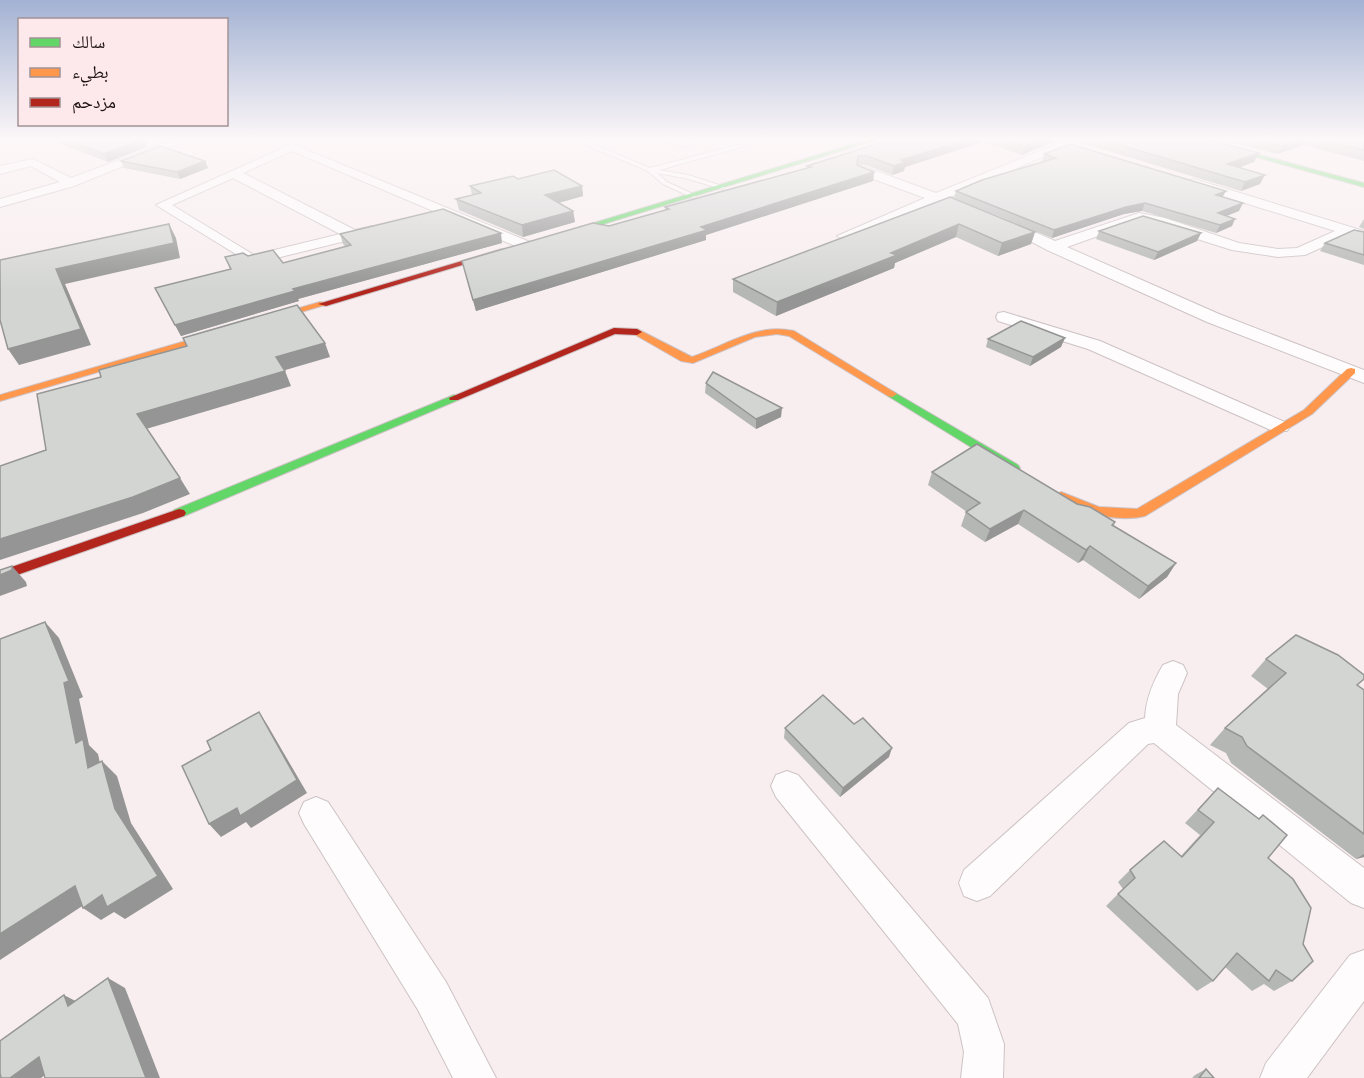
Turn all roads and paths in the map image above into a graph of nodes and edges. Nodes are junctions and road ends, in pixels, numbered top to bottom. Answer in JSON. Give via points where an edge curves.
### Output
{"nodes":[{"id":1,"x":48,"y":189,"type":"edge"},
{"id":2,"x":197,"y":189,"type":"edge"},
{"id":3,"x":265,"y":189,"type":"edge"},
{"id":4,"x":393,"y":189,"type":"edge"},
{"id":5,"x":679,"y":189,"type":"edge"},
{"id":6,"x":715,"y":189,"type":"edge"},
{"id":7,"x":914,"y":189,"type":"edge"},
{"id":8,"x":953,"y":189,"type":"edge"},
{"id":9,"x":1216,"y":189,"type":"edge"},
{"id":10,"x":693,"y":196,"type":"junction"},
{"id":11,"x":935,"y":197,"type":"junction"},
{"id":12,"x":0,"y":203,"type":"edge"},
{"id":13,"x":447,"y":212,"type":"junction"},
{"id":14,"x":426,"y":217,"type":"edge"},
{"id":15,"x":384,"y":227,"type":"edge"},
{"id":16,"x":1348,"y":230,"type":"junction"},
{"id":17,"x":353,"y":235,"type":"junction"},
{"id":18,"x":1364,"y":235,"type":"edge"},
{"id":19,"x":844,"y":236,"type":"edge"},
{"id":20,"x":525,"y":245,"type":"junction"},
{"id":21,"x":1052,"y":247,"type":"junction"},
{"id":22,"x":1004,"y":317,"type":"dead end"},
{"id":23,"x":1360,"y":374,"type":"edge"},
{"id":24,"x":0,"y":398,"type":"edge"},
{"id":25,"x":1280,"y":427,"type":"junction"},
{"id":26,"x":1028,"y":476,"type":"edge"},
{"id":27,"x":1047,"y":488,"type":"edge"},
{"id":28,"x":0,"y":576,"type":"edge"},
{"id":29,"x":1173,"y":673,"type":"dead end"},
{"id":30,"x":1161,"y":732,"type":"junction"},
{"id":31,"x":787,"y":786,"type":"dead end"},
{"id":32,"x":316,"y":813,"type":"dead end"},
{"id":33,"x":977,"y":883,"type":"dead end"},
{"id":34,"x":1364,"y":890,"type":"edge"},
{"id":35,"x":1364,"y":969,"type":"edge"},
{"id":36,"x":475,"y":1078,"type":"edge"},
{"id":37,"x":982,"y":1078,"type":"edge"},
{"id":38,"x":1281,"y":1078,"type":"edge"}],
"edges":[{"from":1,"to":12,"type":"street"},
{"from":2,"to":17,"type":"street","via":[[162,205],[252,260]]},
{"from":3,"to":17,"type":"street"},
{"from":4,"to":13,"type":"street"},
{"from":5,"to":10,"type":"lane"},
{"from":6,"to":10,"type":"street"},
{"from":7,"to":11,"type":"street"},
{"from":8,"to":11,"type":"street"},
{"from":9,"to":16,"type":"street"},
{"from":10,"to":20,"type":"street"},
{"from":11,"to":19,"type":"street"},
{"from":11,"to":21,"type":"street"},
{"from":13,"to":14,"type":"street"},
{"from":13,"to":20,"type":"street"},
{"from":15,"to":17,"type":"street"},
{"from":16,"to":18,"type":"street"},
{"from":16,"to":21,"type":"street","via":[[1300,252],[1278,253],[1237,247],[1139,217]]},
{"from":20,"to":24,"type":"street"},
{"from":21,"to":23,"type":"street","via":[[1213,318]]},
{"from":22,"to":25,"type":"street","via":[[1094,345]]},
{"from":23,"to":25,"type":"street"},
{"from":25,"to":27,"type":"street","via":[[1140,513],[1124,516],[1083,509]]},
{"from":26,"to":28,"type":"street","via":[[790,333],[756,330],[693,360],[638,332],[614,331],[155,523]]},
{"from":29,"to":30,"type":"street","via":[[1163,689]]},
{"from":30,"to":33,"type":"street","via":[[1140,732]]},
{"from":30,"to":34,"type":"street"},
{"from":31,"to":37,"type":"street","via":[[974,1012],[983,1035],[986,1059]]},
{"from":32,"to":36,"type":"street","via":[[432,996]]},
{"from":35,"to":38,"type":"street"}]}
